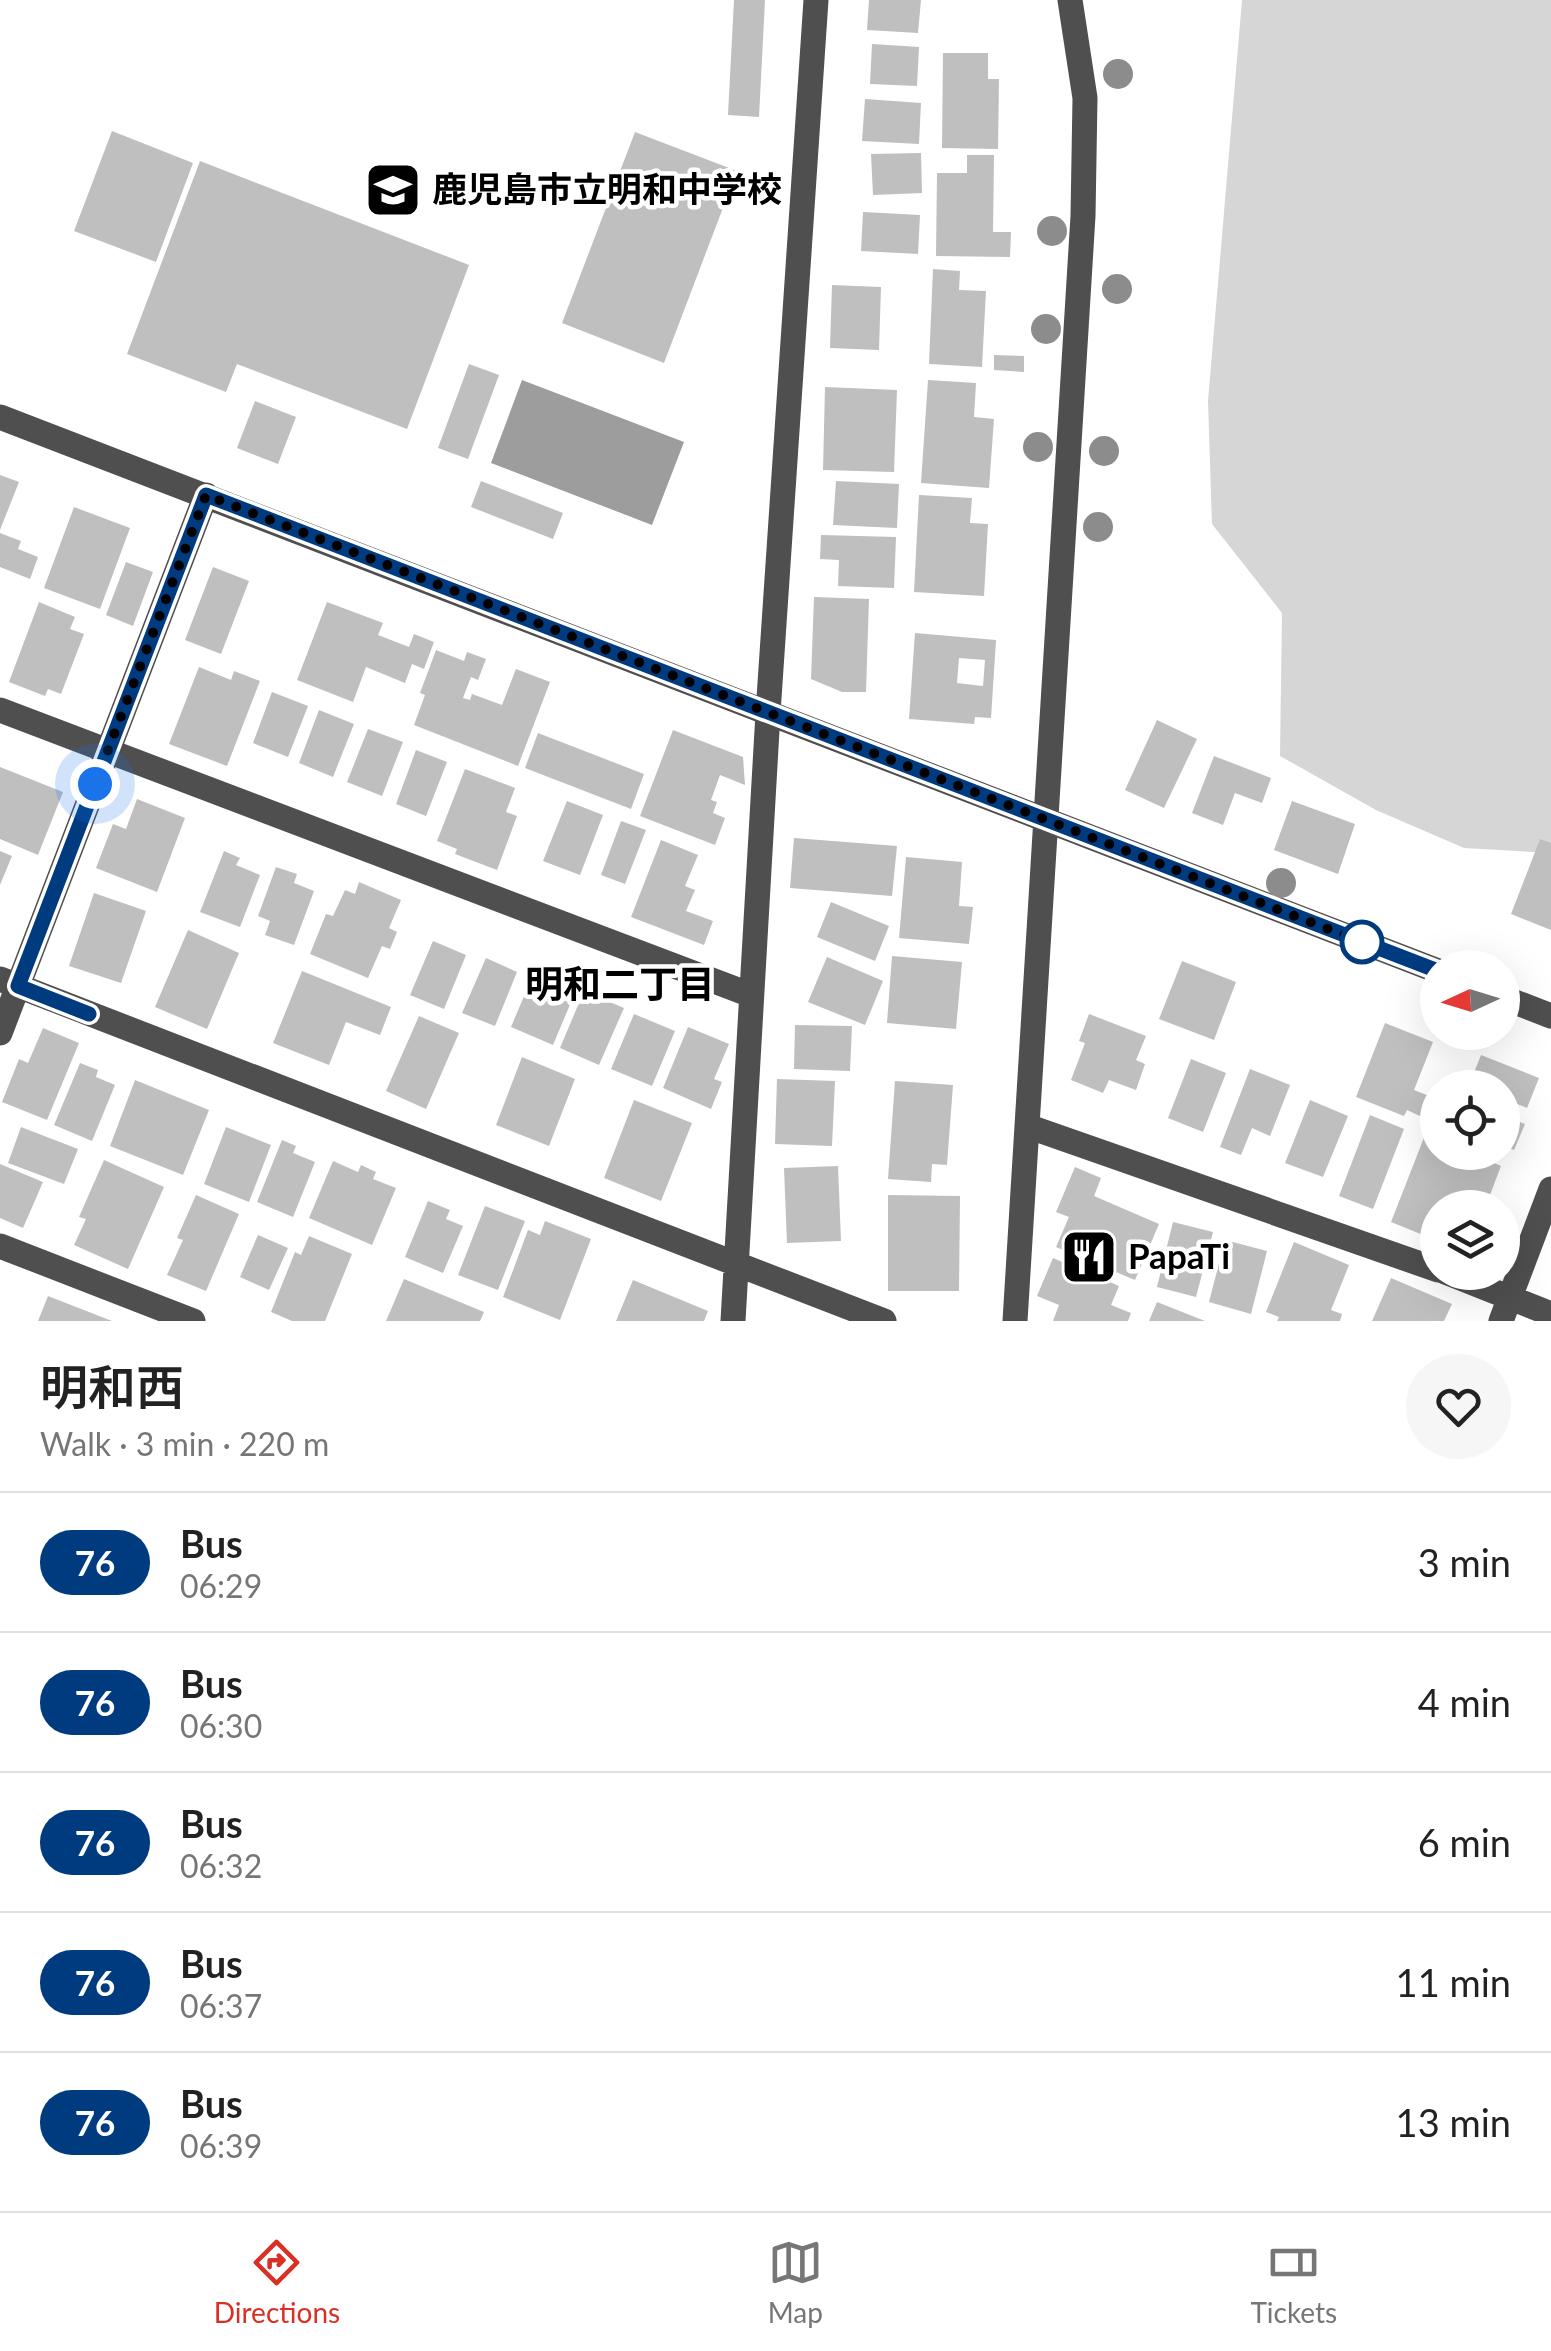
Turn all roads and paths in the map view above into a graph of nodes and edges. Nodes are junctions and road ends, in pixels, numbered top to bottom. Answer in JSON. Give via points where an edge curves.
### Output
{"nodes":[{"id":1,"x":816,"y":0,"type":"edge"},
{"id":2,"x":1070,"y":0,"type":"edge"},
{"id":3,"x":0,"y":416,"type":"edge"},
{"id":4,"x":206,"y":495,"type":"junction"},
{"id":5,"x":0,"y":710,"type":"edge"},
{"id":6,"x":768,"y":712,"type":"junction"},
{"id":7,"x":108,"y":751,"type":"junction"},
{"id":8,"x":1046,"y":820,"type":"junction"},
{"id":9,"x":1420,"y":964,"type":"edge"},
{"id":10,"x":9,"y":983,"type":"edge"},
{"id":11,"x":751,"y":995,"type":"junction"},
{"id":12,"x":1520,"y":1003,"type":"edge"},
{"id":13,"x":1551,"y":1016,"type":"edge"},
{"id":14,"x":0,"y":1034,"type":"edge"},
{"id":15,"x":1027,"y":1126,"type":"junction"},
{"id":16,"x":1551,"y":1189,"type":"edge"},
{"id":17,"x":0,"y":1246,"type":"edge"},
{"id":18,"x":735,"y":1261,"type":"junction"},
{"id":19,"x":1420,"y":1264,"type":"edge"},
{"id":20,"x":1494,"y":1290,"type":"edge"},
{"id":21,"x":1510,"y":1296,"type":"junction"},
{"id":22,"x":1551,"y":1314,"type":"edge"},
{"id":23,"x":194,"y":1321,"type":"edge"},
{"id":24,"x":733,"y":1321,"type":"edge"},
{"id":25,"x":884,"y":1321,"type":"edge"},
{"id":26,"x":1014,"y":1321,"type":"edge"},
{"id":27,"x":1501,"y":1321,"type":"edge"}],
"edges":[{"from":1,"to":6,"type":"street"},
{"from":2,"to":8,"type":"street","via":[[1085,98],[1083,216]]},
{"from":3,"to":4,"type":"street"},
{"from":4,"to":6,"type":"street"},
{"from":4,"to":7,"type":"street"},
{"from":5,"to":7,"type":"street"},
{"from":6,"to":8,"type":"street"},
{"from":6,"to":11,"type":"street"},
{"from":7,"to":10,"type":"street"},
{"from":7,"to":11,"type":"street"},
{"from":8,"to":9,"type":"street"},
{"from":8,"to":15,"type":"street"},
{"from":10,"to":14,"type":"street"},
{"from":10,"to":18,"type":"street"},
{"from":11,"to":18,"type":"street"},
{"from":12,"to":13,"type":"street"},
{"from":15,"to":19,"type":"street"},
{"from":15,"to":26,"type":"street"},
{"from":16,"to":21,"type":"street"},
{"from":17,"to":23,"type":"street"},
{"from":18,"to":24,"type":"street"},
{"from":18,"to":25,"type":"street"},
{"from":20,"to":21,"type":"street"},
{"from":21,"to":22,"type":"street"},
{"from":21,"to":27,"type":"street"}]}
